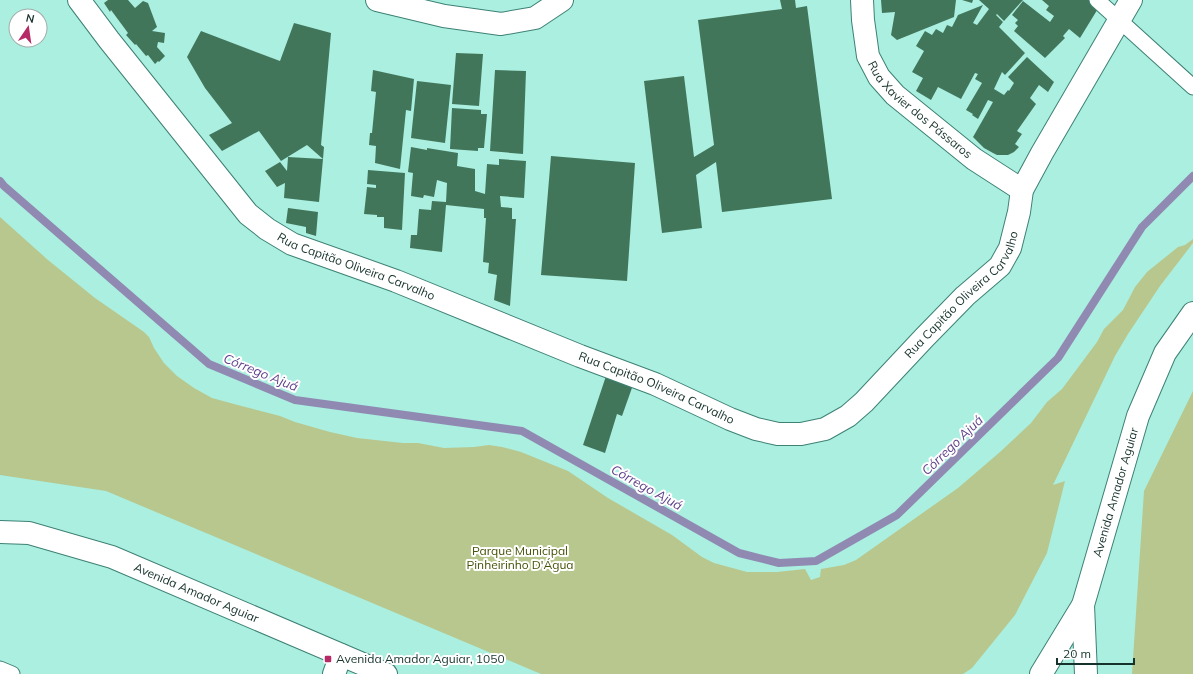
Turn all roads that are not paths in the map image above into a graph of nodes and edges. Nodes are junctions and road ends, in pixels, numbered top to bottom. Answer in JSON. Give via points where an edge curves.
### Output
{"nodes":[{"id":1,"x":79,"y":0,"type":"edge"},
{"id":2,"x":377,"y":0,"type":"edge"},
{"id":3,"x":562,"y":0,"type":"edge"},
{"id":4,"x":862,"y":0,"type":"edge"},
{"id":5,"x":1097,"y":0,"type":"edge"},
{"id":6,"x":1131,"y":0,"type":"edge"},
{"id":7,"x":1118,"y":20,"type":"junction"},
{"id":8,"x":1193,"y":87,"type":"edge"},
{"id":9,"x":1022,"y":190,"type":"junction"},
{"id":10,"x":1193,"y":313,"type":"edge"},
{"id":11,"x":0,"y":532,"type":"edge"},
{"id":12,"x":1083,"y":605,"type":"junction"},
{"id":13,"x":337,"y":664,"type":"edge"},
{"id":14,"x":0,"y":669,"type":"edge"},
{"id":15,"x":12,"y":674,"type":"edge"},
{"id":16,"x":386,"y":674,"type":"edge"},
{"id":17,"x":1041,"y":674,"type":"edge"},
{"id":18,"x":1086,"y":674,"type":"edge"}],
"edges":[{"from":1,"to":9,"type":"street","name":"Rua Capitão Oliveira Carvalho","via":[[248,214],[267,229],[292,244],[396,281],[655,384],[730,419],[778,434],[801,434],[825,429],[848,416],[965,296],[1000,266],[1010,248],[1020,212]]},
{"from":2,"to":3,"type":"street","via":[[444,16],[501,24],[535,18]]},
{"from":4,"to":9,"type":"street","name":"Rua Xavier dos Pássaros","via":[[868,56],[879,77],[895,95],[974,160]]},
{"from":5,"to":7,"type":"lane"},
{"from":6,"to":7,"type":"street","name":"Rua Capitão Oliveira Carvalho"},
{"from":7,"to":8,"type":"lane"},
{"from":7,"to":9,"type":"street","name":"Rua Capitão Oliveira Carvalho"},
{"from":10,"to":12,"type":"street","name":"Avenida Amador Aguiar","via":[[1165,353],[1138,416]]},
{"from":11,"to":13,"type":"street","name":"Avenida Amador Aguiar","via":[[29,533],[112,557]]},
{"from":12,"to":17,"type":"street","name":"Avenida Amador Aguiar"},
{"from":12,"to":18,"type":"street"},
{"from":13,"to":16,"type":"street","name":"Avenida Amador Aguiar"},
{"from":14,"to":15,"type":"lane"}]}
